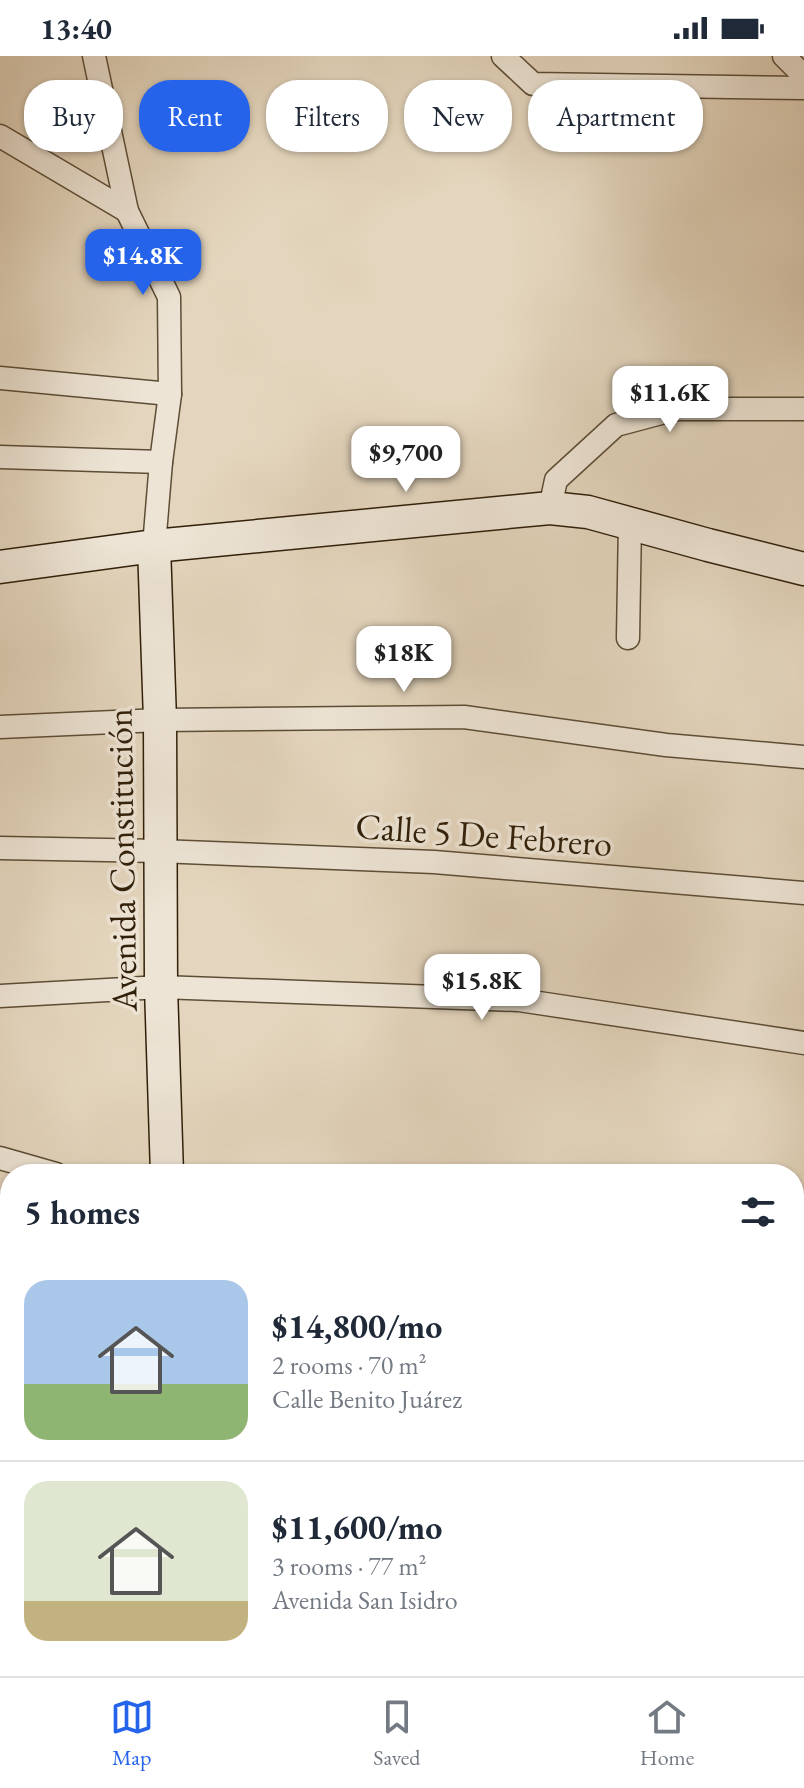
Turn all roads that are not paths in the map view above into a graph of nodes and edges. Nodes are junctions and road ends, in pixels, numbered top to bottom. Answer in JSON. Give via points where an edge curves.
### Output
{"nodes":[{"id":1,"x":94,"y":56,"type":"edge"},
{"id":2,"x":503,"y":56,"type":"edge"},
{"id":3,"x":784,"y":56,"type":"edge"},
{"id":4,"x":804,"y":76,"type":"edge"},
{"id":5,"x":804,"y":88,"type":"edge"},
{"id":6,"x":0,"y":136,"type":"edge"},
{"id":7,"x":127,"y":211,"type":"junction"},
{"id":8,"x":0,"y":378,"type":"edge"},
{"id":9,"x":170,"y":394,"type":"junction"},
{"id":10,"x":804,"y":409,"type":"edge"},
{"id":11,"x":0,"y":457,"type":"edge"},
{"id":12,"x":161,"y":462,"type":"junction"},
{"id":13,"x":550,"y":508,"type":"junction"},
{"id":14,"x":630,"y":522,"type":"junction"},
{"id":15,"x":154,"y":546,"type":"junction"},
{"id":16,"x":0,"y":567,"type":"edge"},
{"id":17,"x":804,"y":569,"type":"edge"},
{"id":18,"x":628,"y":638,"type":"dead end"},
{"id":19,"x":160,"y":720,"type":"junction"},
{"id":20,"x":0,"y":727,"type":"edge"},
{"id":21,"x":804,"y":757,"type":"edge"},
{"id":22,"x":0,"y":848,"type":"edge"},
{"id":23,"x":159,"y":851,"type":"junction"},
{"id":24,"x":804,"y":893,"type":"edge"},
{"id":25,"x":161,"y":987,"type":"junction"},
{"id":26,"x":0,"y":996,"type":"edge"},
{"id":27,"x":804,"y":1043,"type":"edge"},
{"id":28,"x":0,"y":1158,"type":"edge"},
{"id":29,"x":21,"y":1164,"type":"edge"},
{"id":30,"x":167,"y":1164,"type":"edge"}],
"edges":[{"from":1,"to":7,"type":"street"},
{"from":2,"to":5,"type":"street","via":[[533,84]]},
{"from":3,"to":4,"type":"street"},
{"from":6,"to":7,"type":"street"},
{"from":7,"to":9,"type":"street","via":[[169,297]]},
{"from":8,"to":9,"type":"street"},
{"from":9,"to":12,"type":"street"},
{"from":10,"to":13,"type":"street","via":[[676,409],[616,425],[556,480]]},
{"from":11,"to":12,"type":"street"},
{"from":12,"to":15,"type":"street"},
{"from":13,"to":14,"type":"main road"},
{"from":13,"to":15,"type":"main road"},
{"from":14,"to":17,"type":"main road"},
{"from":14,"to":18,"type":"street"},
{"from":15,"to":16,"type":"main road"},
{"from":15,"to":19,"type":"main road","name":"Avenida Constitución"},
{"from":19,"to":20,"type":"street"},
{"from":19,"to":21,"type":"street","via":[[464,717],[666,745]]},
{"from":19,"to":23,"type":"main road","name":"Avenida Constitución"},
{"from":22,"to":23,"type":"street","name":"Calle 5 De Febrero"},
{"from":23,"to":24,"type":"street","name":"Calle 5 De Febrero","via":[[434,862]]},
{"from":23,"to":25,"type":"main road","name":"Avenida Constitución"},
{"from":25,"to":26,"type":"street"},
{"from":25,"to":27,"type":"street","via":[[519,1000]]},
{"from":25,"to":30,"type":"main road","name":"Avenida Constitución"},
{"from":28,"to":29,"type":"street"}]}
